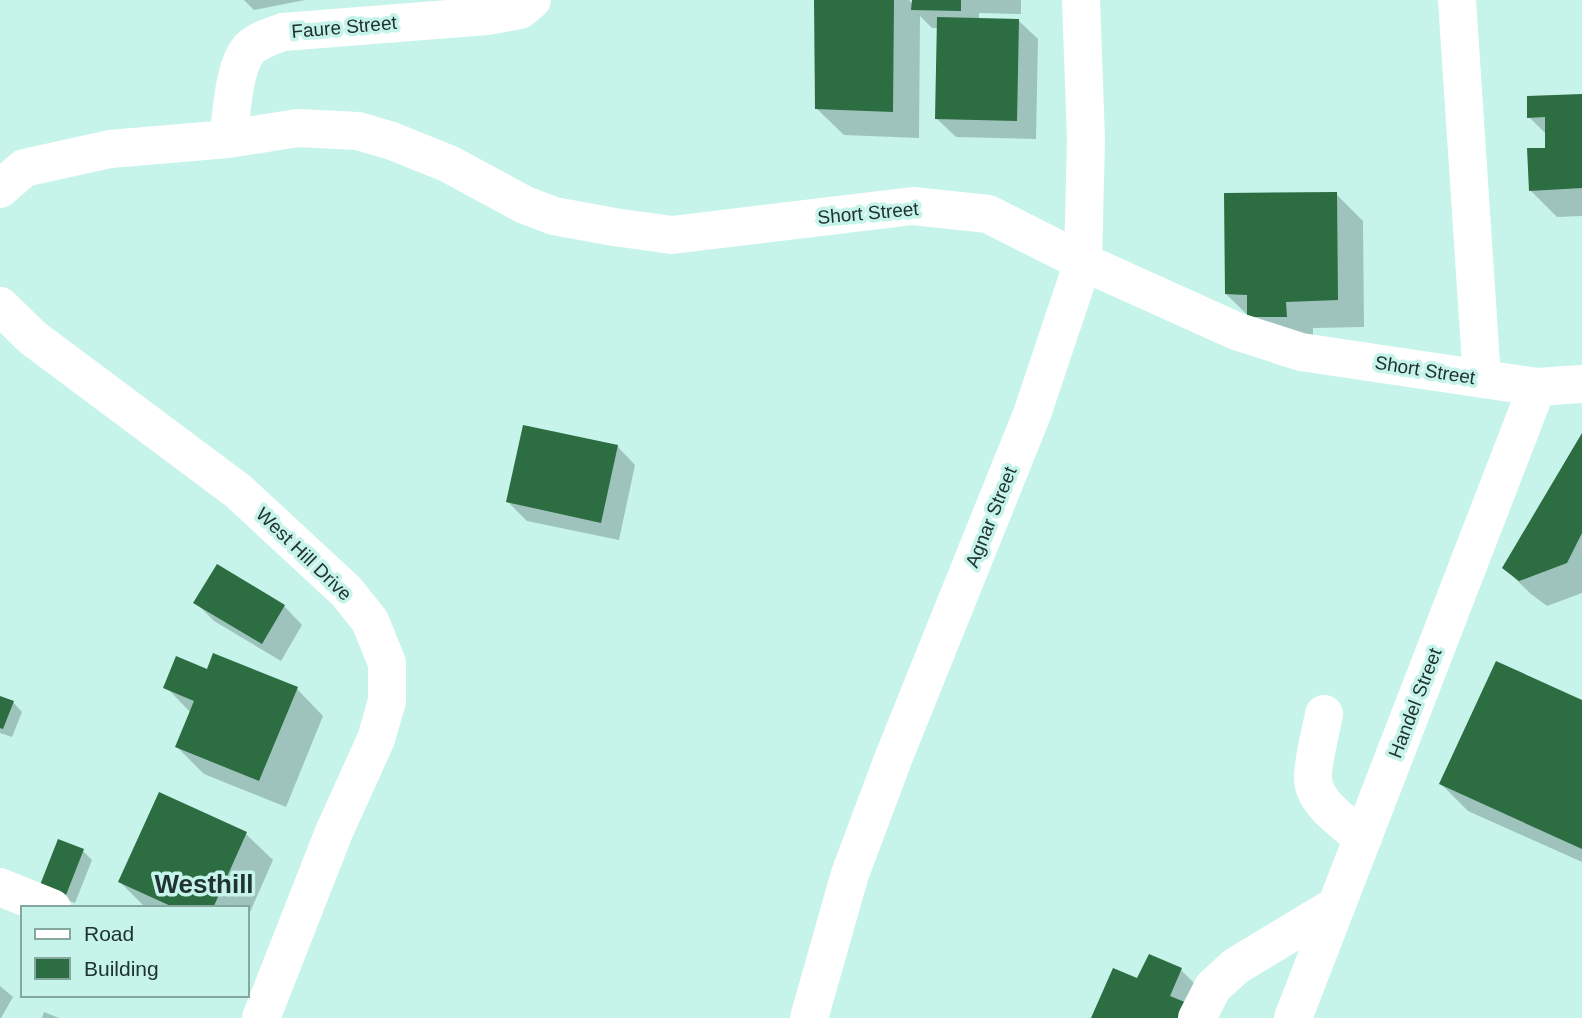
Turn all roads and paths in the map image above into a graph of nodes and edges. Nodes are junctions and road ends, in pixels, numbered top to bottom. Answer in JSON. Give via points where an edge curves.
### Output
{"nodes":[{"id":1,"x":532,"y":0,"type":"edge"},
{"id":2,"x":1081,"y":0,"type":"edge"},
{"id":3,"x":1457,"y":0,"type":"edge"},
{"id":4,"x":228,"y":139,"type":"junction"},
{"id":5,"x":0,"y":189,"type":"edge"},
{"id":6,"x":1083,"y":262,"type":"junction"},
{"id":7,"x":0,"y":306,"type":"edge"},
{"id":8,"x":1482,"y":379,"type":"junction"},
{"id":9,"x":1582,"y":384,"type":"edge"},
{"id":10,"x":1537,"y":387,"type":"junction"},
{"id":11,"x":1324,"y":714,"type":"dead end"},
{"id":12,"x":1363,"y":838,"type":"junction"},
{"id":13,"x":0,"y":887,"type":"edge"},
{"id":14,"x":1336,"y":905,"type":"junction"},
{"id":15,"x":47,"y":906,"type":"edge"},
{"id":16,"x":259,"y":1000,"type":"edge"},
{"id":17,"x":808,"y":1018,"type":"edge"},
{"id":18,"x":1197,"y":1018,"type":"edge"},
{"id":19,"x":1293,"y":1018,"type":"edge"}],
"edges":[{"from":1,"to":4,"type":"street","name":"Faure Street","via":[[520,10],[487,16],[283,32],[264,38],[249,49],[239,69]]},
{"from":2,"to":6,"type":"street","name":"Agnar Street","via":[[1086,139]]},
{"from":3,"to":8,"type":"street"},
{"from":4,"to":5,"type":"street","via":[[110,149],[24,168]]},
{"from":4,"to":6,"type":"street","name":"Short Street","via":[[298,128],[358,131],[449,164],[554,216],[672,235],[913,206],[988,214]]},
{"from":6,"to":8,"type":"street","name":"Short Street","via":[[1236,331],[1301,352]]},
{"from":6,"to":17,"type":"street","name":"Agnar Street","via":[[1032,414],[850,874]]},
{"from":7,"to":16,"type":"street","name":"West Hill Drive","via":[[33,338],[248,500],[346,592],[370,621],[387,663],[387,701],[376,739]]},
{"from":8,"to":10,"type":"street","name":"Short Street"},
{"from":9,"to":10,"type":"street","name":"Short Street"},
{"from":10,"to":12,"type":"street","name":"Handel Street"},
{"from":11,"to":12,"type":"street","via":[[1313,781],[1331,811]]},
{"from":12,"to":14,"type":"street","name":"Handel Street"},
{"from":13,"to":15,"type":"street"},
{"from":14,"to":18,"type":"street","via":[[1236,966],[1213,987]]},
{"from":14,"to":19,"type":"street","name":"Handel Street"}]}
